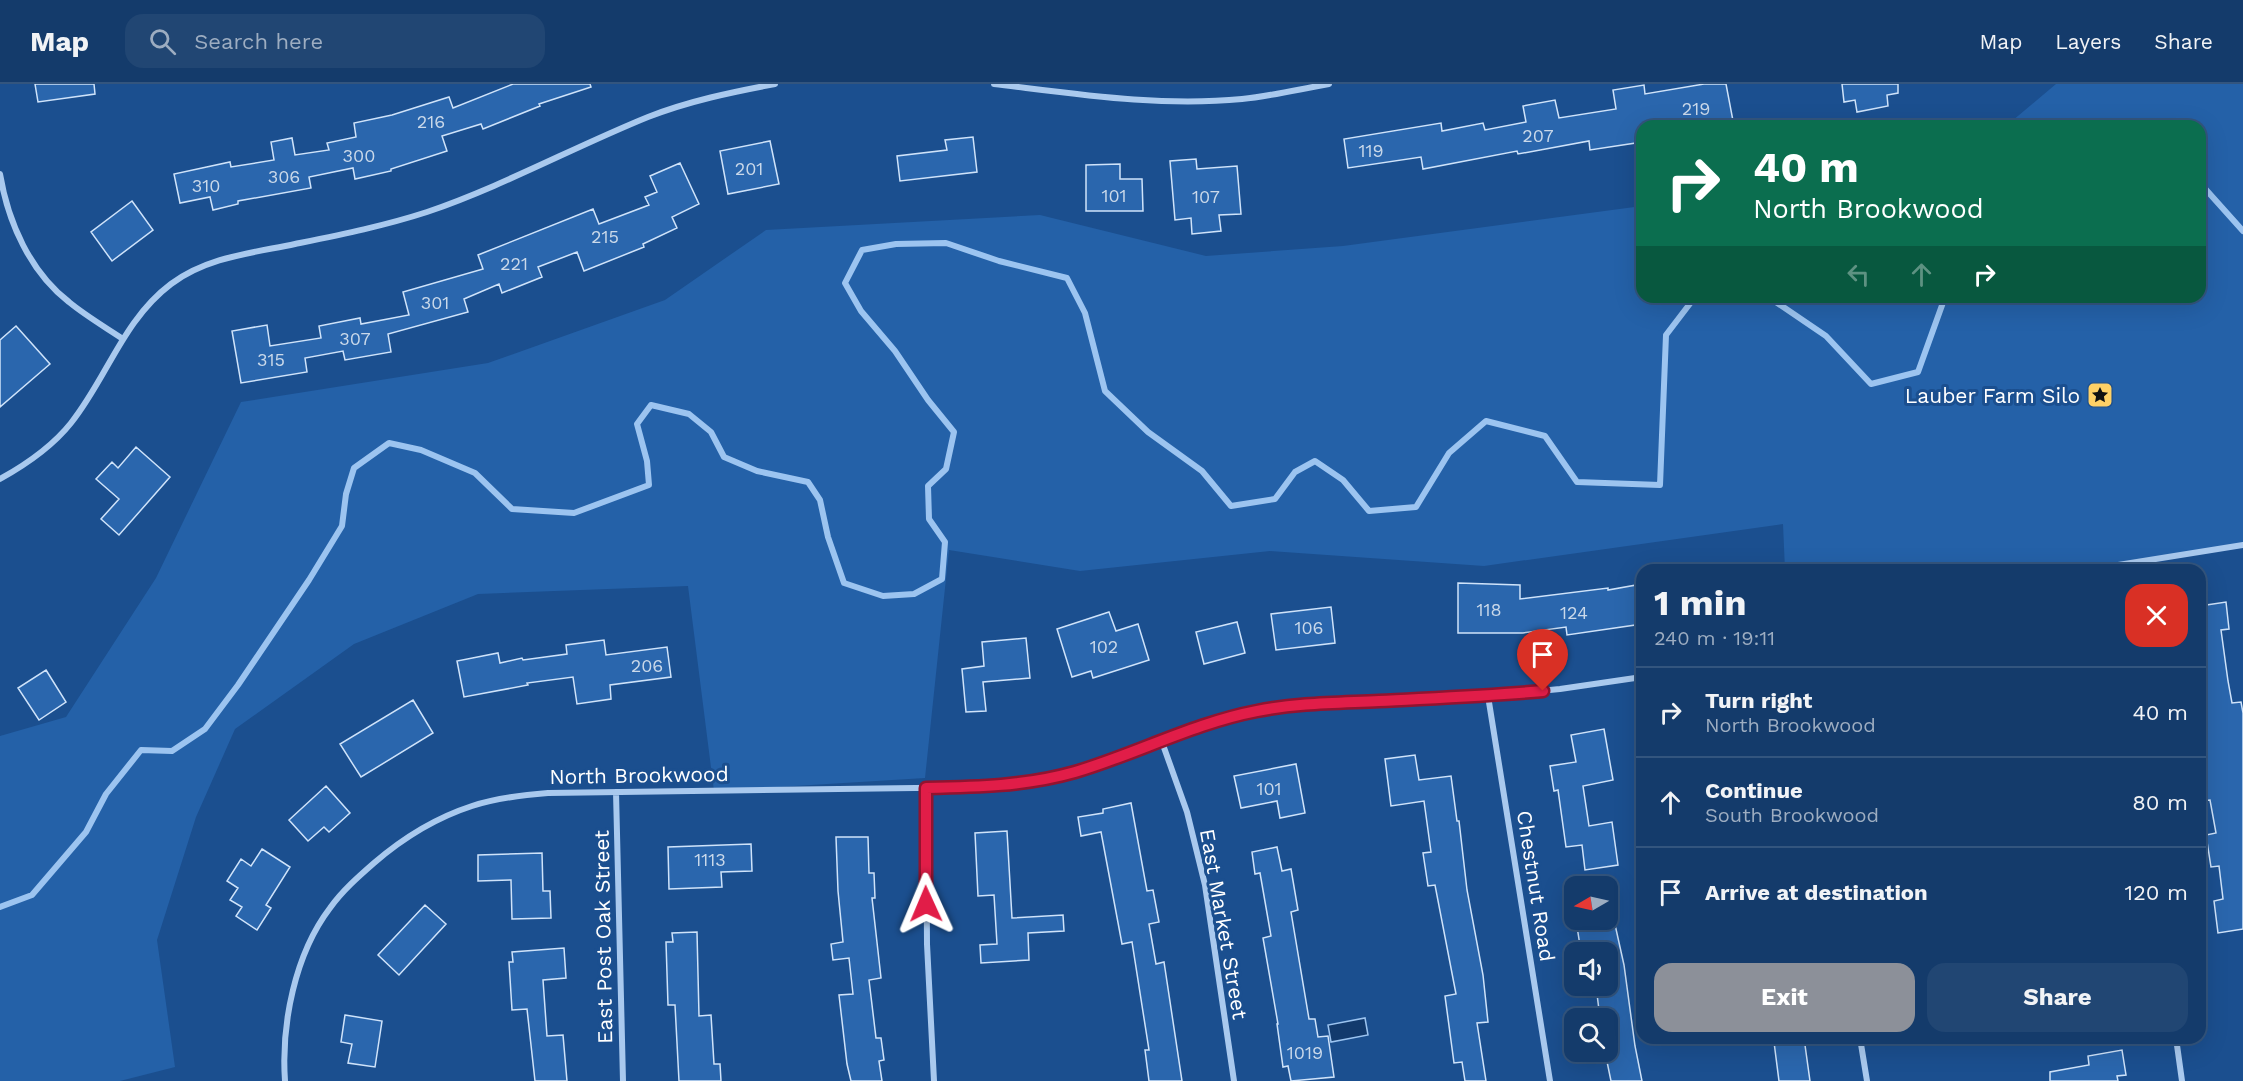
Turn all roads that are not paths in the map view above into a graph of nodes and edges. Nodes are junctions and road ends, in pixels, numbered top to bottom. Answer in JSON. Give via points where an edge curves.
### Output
{"nodes":[{"id":1,"x":731,"y":84,"type":"edge"},
{"id":2,"x":775,"y":84,"type":"edge"},
{"id":3,"x":994,"y":84,"type":"edge"},
{"id":4,"x":1329,"y":84,"type":"edge"},
{"id":5,"x":1024,"y":86,"type":"edge"},
{"id":6,"x":733,"y":92,"type":"junction"},
{"id":7,"x":0,"y":174,"type":"edge"},
{"id":8,"x":123,"y":339,"type":"junction"},
{"id":9,"x":0,"y":478,"type":"edge"},
{"id":10,"x":2243,"y":545,"type":"edge"},
{"id":11,"x":2131,"y":564,"type":"edge"},
{"id":12,"x":1636,"y":678,"type":"edge"},
{"id":13,"x":1488,"y":696,"type":"junction"},
{"id":14,"x":1162,"y":742,"type":"junction"},
{"id":15,"x":926,"y":788,"type":"junction"},
{"id":16,"x":616,"y":792,"type":"junction"},
{"id":17,"x":1861,"y":1044,"type":"edge"},
{"id":18,"x":2177,"y":1044,"type":"edge"},
{"id":19,"x":285,"y":1081,"type":"edge"},
{"id":20,"x":623,"y":1081,"type":"edge"},
{"id":21,"x":934,"y":1081,"type":"edge"},
{"id":22,"x":1234,"y":1081,"type":"edge"},
{"id":23,"x":1550,"y":1081,"type":"edge"},
{"id":24,"x":1867,"y":1081,"type":"edge"},
{"id":25,"x":2182,"y":1081,"type":"edge"}],
"edges":[{"from":1,"to":6,"type":"street"},
{"from":2,"to":6,"type":"street"},
{"from":3,"to":5,"type":"street"},
{"from":4,"to":5,"type":"street","via":[[1243,99],[1185,101],[1117,99]]},
{"from":6,"to":8,"type":"street","via":[[649,117],[426,212],[205,265],[157,296]]},
{"from":7,"to":8,"type":"street","via":[[12,222],[46,279],[68,302]]},
{"from":8,"to":9,"type":"street","via":[[71,422],[49,447]]},
{"from":10,"to":11,"type":"street"},
{"from":12,"to":13,"type":"street","name":"North Brookwood"},
{"from":13,"to":14,"type":"street","name":"North Brookwood","via":[[1305,704],[1233,717]]},
{"from":13,"to":23,"type":"street","name":"Chestnut Road"},
{"from":14,"to":15,"type":"street","name":"North Brookwood","via":[[1037,781],[992,787]]},
{"from":14,"to":22,"type":"street","name":"East Market Street","via":[[1187,812],[1205,885]]},
{"from":15,"to":16,"type":"street","name":"North Brookwood"},
{"from":15,"to":21,"type":"street","via":[[927,944]]},
{"from":16,"to":19,"type":"street","name":"North Brookwood","via":[[516,796],[473,806],[434,822],[388,850],[328,909],[309,946],[288,1008]]},
{"from":16,"to":20,"type":"street","name":"East Post Oak Street"},
{"from":17,"to":24,"type":"street"},
{"from":18,"to":25,"type":"street"}]}
